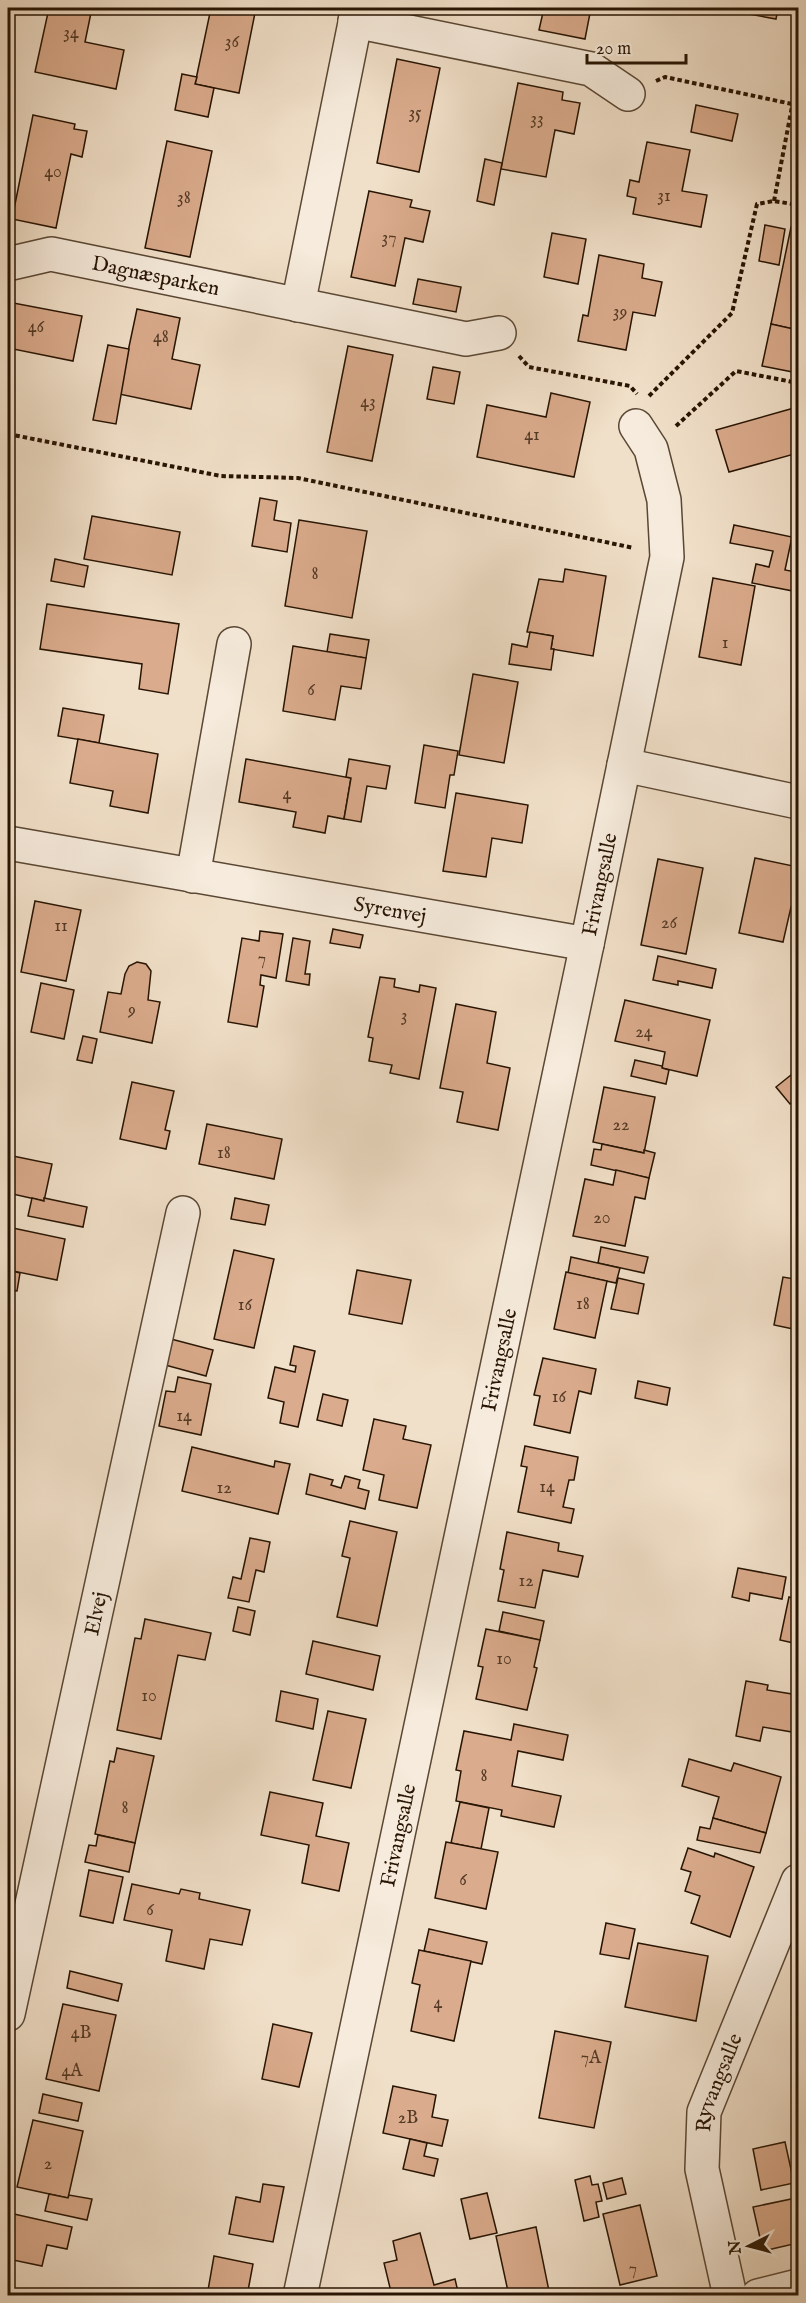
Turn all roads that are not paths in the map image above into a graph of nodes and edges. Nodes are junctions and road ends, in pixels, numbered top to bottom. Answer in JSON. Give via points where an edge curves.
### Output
{"nodes":[{"id":1,"x":356,"y":14,"type":"edge"},
{"id":2,"x":628,"y":94,"type":"road end"},
{"id":3,"x":12,"y":262,"type":"dead end"},
{"id":4,"x":298,"y":305,"type":"junction"},
{"id":5,"x":499,"y":333,"type":"road end"},
{"id":6,"x":644,"y":437,"type":"road end"},
{"id":7,"x":234,"y":644,"type":"dead end"},
{"id":8,"x":624,"y":765,"type":"junction"},
{"id":9,"x":798,"y":802,"type":"edge"},
{"id":10,"x":8,"y":843,"type":"edge"},
{"id":11,"x":193,"y":876,"type":"junction"},
{"id":12,"x":587,"y":944,"type":"junction"},
{"id":13,"x":183,"y":1213,"type":"dead end"},
{"id":14,"x":798,"y":1881,"type":"edge"},
{"id":15,"x":8,"y":2014,"type":"edge"},
{"id":16,"x":798,"y":2286,"type":"edge"},
{"id":17,"x":300,"y":2295,"type":"edge"},
{"id":18,"x":730,"y":2295,"type":"edge"},
{"id":19,"x":758,"y":2295,"type":"edge"}],
"edges":[{"from":1,"to":2,"type":"street","via":[[591,69]]},
{"from":1,"to":4,"type":"street"},
{"from":3,"to":4,"type":"street","name":"Dagnæsparken","via":[[51,254]]},
{"from":4,"to":5,"type":"street","name":"Dagnæsparken","via":[[466,339]]},
{"from":6,"to":8,"type":"street","name":"Frivangsalle","via":[[664,500],[667,557]]},
{"from":7,"to":11,"type":"street"},
{"from":8,"to":9,"type":"street"},
{"from":8,"to":12,"type":"street","name":"Frivangsalle"},
{"from":10,"to":11,"type":"street","name":"Syrenvej"},
{"from":11,"to":12,"type":"street","name":"Syrenvej"},
{"from":12,"to":17,"type":"street","name":"Frivangsalle"},
{"from":13,"to":15,"type":"street","name":"Elvej"},
{"from":14,"to":18,"type":"street","name":"Ryvangsalle","via":[[704,2112],[702,2169]]},
{"from":16,"to":19,"type":"street"}]}
